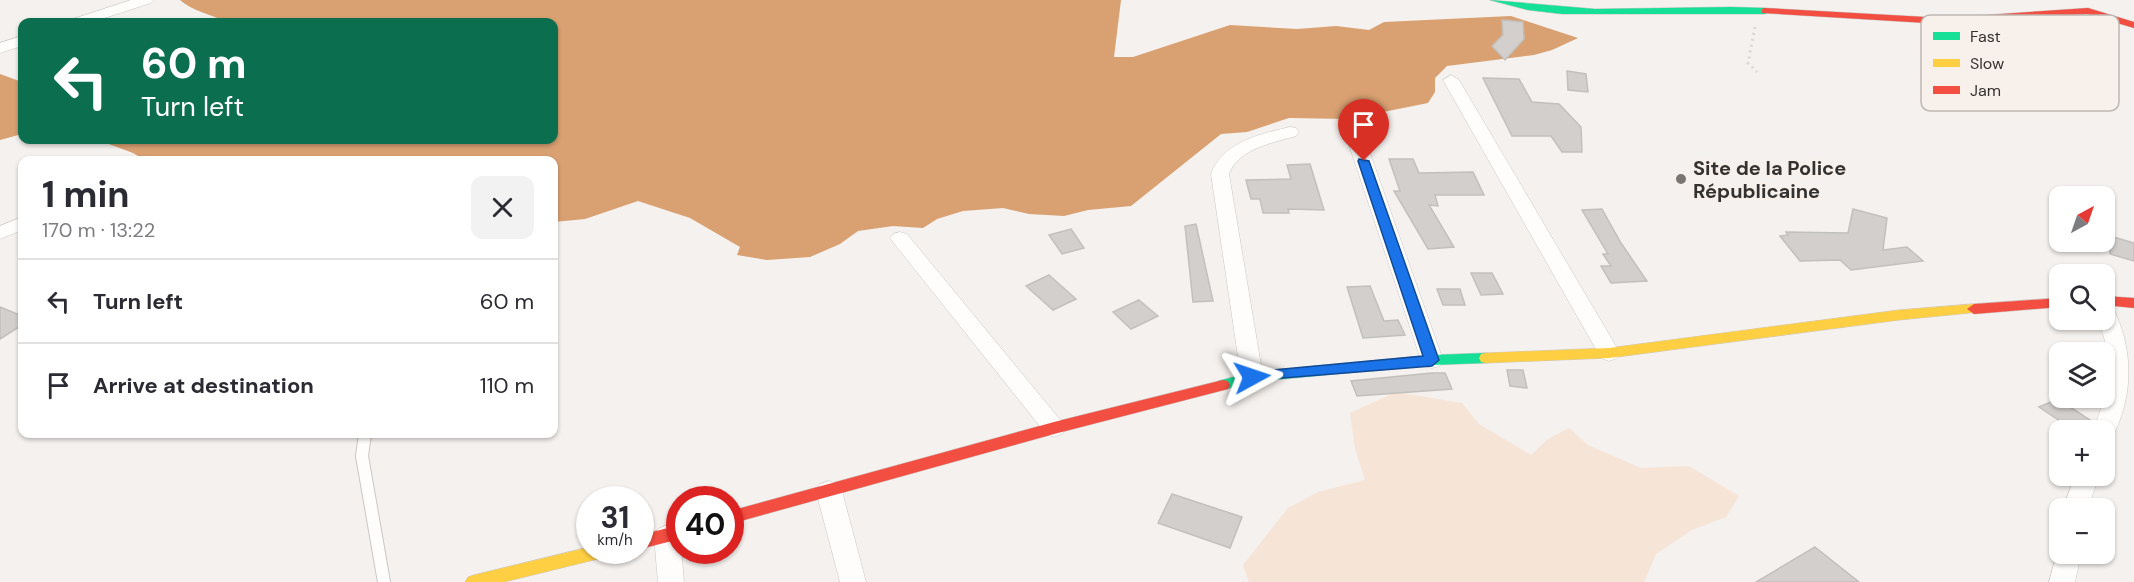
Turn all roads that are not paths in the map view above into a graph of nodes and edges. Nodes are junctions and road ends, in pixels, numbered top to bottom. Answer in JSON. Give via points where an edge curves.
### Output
{"nodes":[{"id":1,"x":146,"y":0,"type":"edge"},
{"id":2,"x":1495,"y":0,"type":"edge"},
{"id":3,"x":2012,"y":15,"type":"edge"},
{"id":4,"x":2100,"y":15,"type":"edge"},
{"id":5,"x":90,"y":18,"type":"edge"},
{"id":6,"x":1921,"y":20,"type":"edge"},
{"id":7,"x":2119,"y":21,"type":"edge"},
{"id":8,"x":2134,"y":26,"type":"edge"},
{"id":9,"x":18,"y":42,"type":"edge"},
{"id":10,"x":0,"y":48,"type":"edge"},
{"id":11,"x":1451,"y":80,"type":"dead end"},
{"id":12,"x":1290,"y":132,"type":"dead end"},
{"id":13,"x":1356,"y":139,"type":"dead end"},
{"id":14,"x":900,"y":238,"type":"dead end"},
{"id":15,"x":2115,"y":301,"type":"edge"},
{"id":16,"x":2049,"y":303,"type":"edge"},
{"id":17,"x":2134,"y":303,"type":"edge"},
{"id":18,"x":2115,"y":330,"type":"edge"},
{"id":19,"x":1609,"y":353,"type":"junction"},
{"id":20,"x":1432,"y":360,"type":"junction"},
{"id":21,"x":1252,"y":377,"type":"junction"},
{"id":22,"x":2108,"y":420,"type":"edge"},
{"id":23,"x":1054,"y":428,"type":"junction"},
{"id":24,"x":364,"y":438,"type":"edge"},
{"id":25,"x":829,"y":491,"type":"junction"},
{"id":26,"x":744,"y":514,"type":"edge"},
{"id":27,"x":576,"y":558,"type":"edge"},
{"id":28,"x":672,"y":564,"type":"edge"},
{"id":29,"x":2066,"y":564,"type":"edge"},
{"id":30,"x":384,"y":582,"type":"edge"},
{"id":31,"x":478,"y":582,"type":"edge"},
{"id":32,"x":671,"y":582,"type":"edge"},
{"id":33,"x":853,"y":582,"type":"edge"},
{"id":34,"x":2062,"y":582,"type":"edge"}],
"edges":[{"from":1,"to":5,"type":"street"},
{"from":2,"to":6,"type":"street","via":[[1572,12],[1685,8]]},
{"from":3,"to":4,"type":"street","via":[[2070,10]]},
{"from":7,"to":8,"type":"street"},
{"from":9,"to":10,"type":"street"},
{"from":11,"to":19,"type":"street"},
{"from":12,"to":21,"type":"street","via":[[1237,152],[1227,159],[1220,174]]},
{"from":13,"to":20,"type":"street"},
{"from":14,"to":23,"type":"street"},
{"from":15,"to":17,"type":"street"},
{"from":16,"to":19,"type":"street","via":[[1899,315]]},
{"from":18,"to":22,"type":"street","via":[[2122,354],[2122,382]]},
{"from":19,"to":20,"type":"street"},
{"from":20,"to":21,"type":"street"},
{"from":21,"to":23,"type":"street"},
{"from":23,"to":25,"type":"street"},
{"from":24,"to":30,"type":"lane","via":[[362,456]]},
{"from":25,"to":26,"type":"street"},
{"from":25,"to":33,"type":"street"},
{"from":27,"to":31,"type":"street"},
{"from":28,"to":32,"type":"street"},
{"from":29,"to":34,"type":"street"}]}
